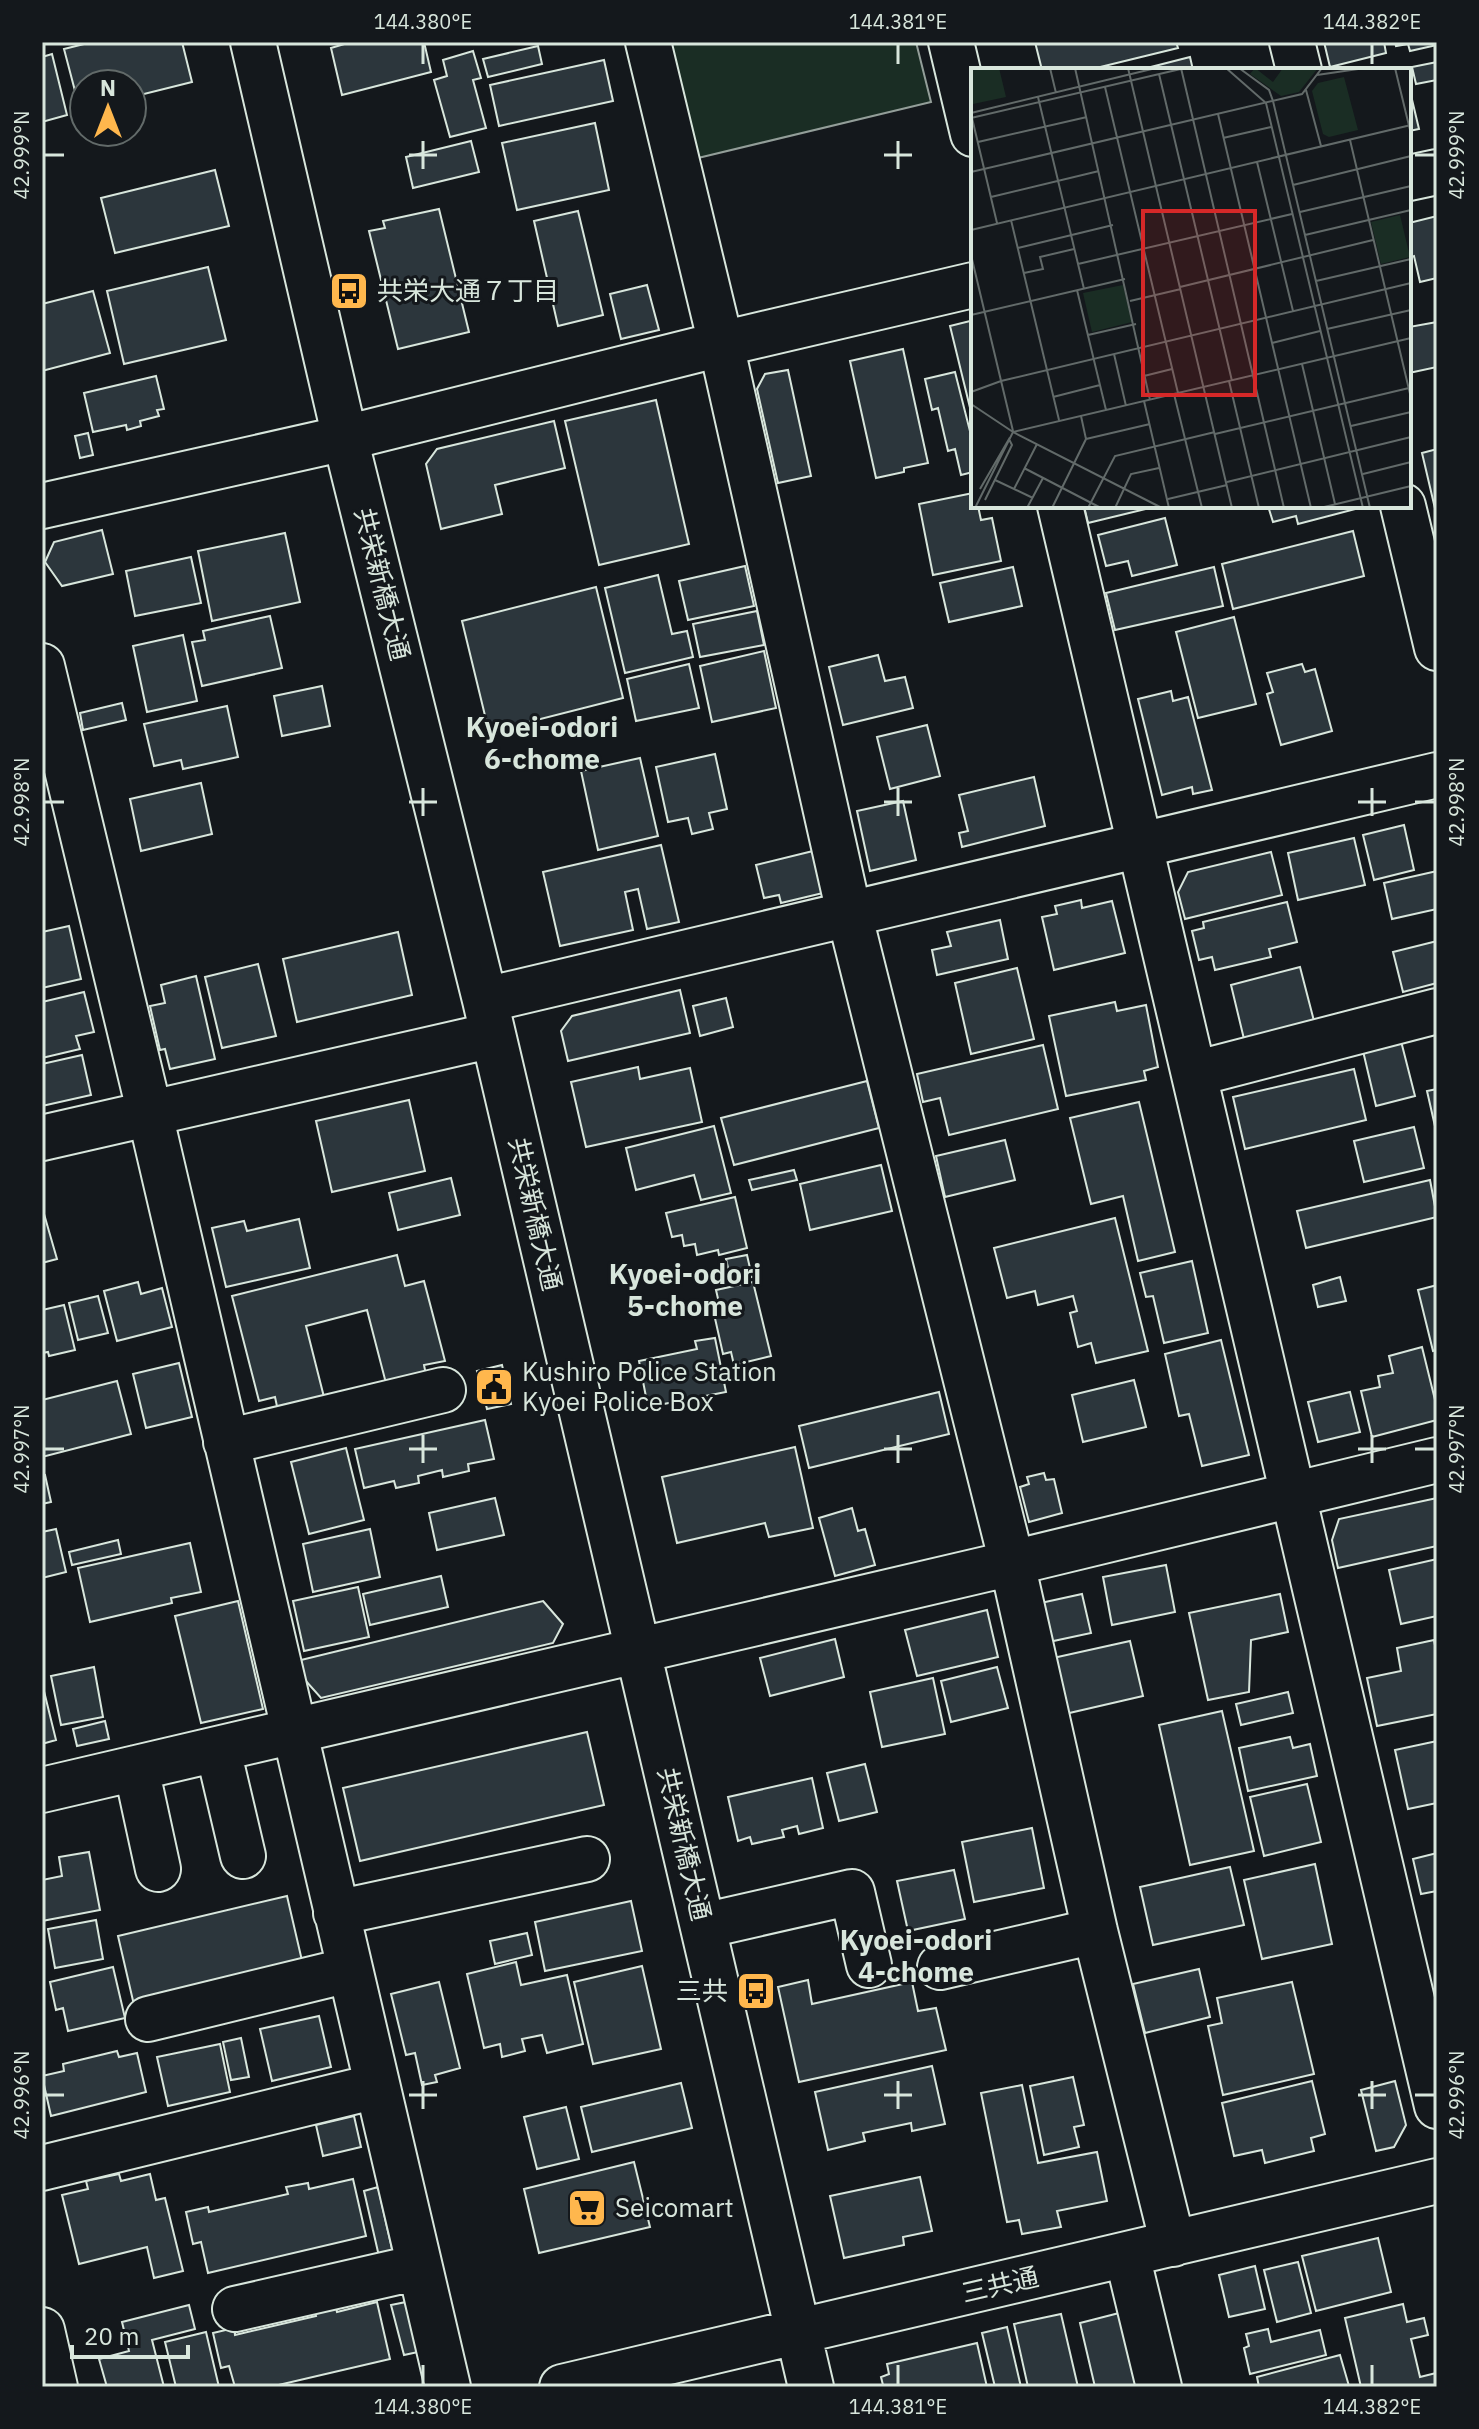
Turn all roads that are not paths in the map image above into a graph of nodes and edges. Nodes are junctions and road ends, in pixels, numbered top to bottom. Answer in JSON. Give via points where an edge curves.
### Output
{"nodes":[{"id":1,"x":253,"y":42,"type":"edge"},
{"id":2,"x":648,"y":42,"type":"edge"},
{"id":3,"x":951,"y":42,"type":"edge"},
{"id":4,"x":1292,"y":42,"type":"edge"},
{"id":5,"x":1298,"y":68,"type":"edge"},
{"id":6,"x":971,"y":126,"type":"edge"},
{"id":7,"x":1437,"y":172,"type":"edge"},
{"id":8,"x":1411,"y":178,"type":"edge"},
{"id":9,"x":971,"y":285,"type":"edge"},
{"id":10,"x":721,"y":344,"type":"junction"},
{"id":11,"x":345,"y":438,"type":"junction"},
{"id":12,"x":42,"y":506,"type":"edge"},
{"id":13,"x":1060,"y":508,"type":"edge"},
{"id":14,"x":1404,"y":508,"type":"edge"},
{"id":15,"x":1429,"y":578,"type":"edge"},
{"id":16,"x":1437,"y":648,"type":"edge"},
{"id":17,"x":42,"y":666,"type":"edge"},
{"id":18,"x":1437,"y":775,"type":"edge"},
{"id":19,"x":1138,"y":846,"type":"junction"},
{"id":20,"x":849,"y":913,"type":"junction"},
{"id":21,"x":1437,"y":1011,"type":"edge"},
{"id":22,"x":489,"y":1018,"type":"junction"},
{"id":23,"x":1194,"y":1074,"type":"junction"},
{"id":24,"x":150,"y":1114,"type":"junction"},
{"id":25,"x":42,"y":1138,"type":"edge"},
{"id":26,"x":443,"y":1390,"type":"dead end"},
{"id":27,"x":226,"y":1442,"type":"junction"},
{"id":28,"x":1437,"y":1460,"type":"edge"},
{"id":29,"x":1295,"y":1495,"type":"junction"},
{"id":30,"x":1012,"y":1563,"type":"junction"},
{"id":31,"x":637,"y":1651,"type":"junction"},
{"id":32,"x":293,"y":1733,"type":"junction"},
{"id":33,"x":218,"y":1750,"type":"junction"},
{"id":34,"x":136,"y":1768,"type":"junction"},
{"id":35,"x":42,"y":1790,"type":"edge"},
{"id":36,"x":243,"y":1856,"type":"dead end"},
{"id":37,"x":587,"y":1859,"type":"dead end"},
{"id":38,"x":158,"y":1869,"type":"dead end"},
{"id":39,"x":336,"y":1913,"type":"junction"},
{"id":40,"x":703,"y":1926,"type":"junction"},
{"id":41,"x":1095,"y":1931,"type":"junction"},
{"id":42,"x":869,"y":1965,"type":"dead end"},
{"id":43,"x":940,"y":1967,"type":"dead end"},
{"id":44,"x":349,"y":1970,"type":"junction"},
{"id":45,"x":148,"y":2019,"type":"dead end"},
{"id":46,"x":377,"y":2086,"type":"junction"},
{"id":47,"x":1437,"y":2106,"type":"edge"},
{"id":48,"x":42,"y":2168,"type":"edge"},
{"id":49,"x":1437,"y":2181,"type":"edge"},
{"id":50,"x":1173,"y":2244,"type":"junction"},
{"id":51,"x":1127,"y":2255,"type":"junction"},
{"id":52,"x":419,"y":2267,"type":"junction"},
{"id":53,"x":235,"y":2309,"type":"dead end"},
{"id":54,"x":42,"y":2330,"type":"edge"},
{"id":55,"x":797,"y":2331,"type":"junction"},
{"id":56,"x":55,"y":2387,"type":"edge"},
{"id":57,"x":448,"y":2387,"type":"edge"},
{"id":58,"x":562,"y":2387,"type":"edge"},
{"id":59,"x":811,"y":2387,"type":"edge"},
{"id":60,"x":1159,"y":2387,"type":"edge"}],
"edges":[{"from":1,"to":11,"type":"street","name":"共栄新橋大通"},
{"from":2,"to":10,"type":"street"},
{"from":3,"to":6,"type":"street"},
{"from":4,"to":5,"type":"street"},
{"from":7,"to":8,"type":"street"},
{"from":9,"to":10,"type":"street"},
{"from":10,"to":11,"type":"street"},
{"from":10,"to":20,"type":"street"},
{"from":11,"to":12,"type":"street"},
{"from":11,"to":22,"type":"street","name":"共栄新橋大通"},
{"from":13,"to":19,"type":"street"},
{"from":14,"to":15,"type":"street"},
{"from":15,"to":16,"type":"street"},
{"from":17,"to":24,"type":"street"},
{"from":18,"to":19,"type":"street"},
{"from":19,"to":20,"type":"street"},
{"from":19,"to":23,"type":"street"},
{"from":20,"to":22,"type":"street"},
{"from":20,"to":30,"type":"street"},
{"from":21,"to":23,"type":"street"},
{"from":22,"to":24,"type":"street"},
{"from":22,"to":31,"type":"street","name":"共栄新橋大通"},
{"from":23,"to":29,"type":"street"},
{"from":24,"to":25,"type":"street"},
{"from":24,"to":27,"type":"street"},
{"from":26,"to":27,"type":"street"},
{"from":27,"to":32,"type":"street"},
{"from":28,"to":29,"type":"street"},
{"from":29,"to":30,"type":"street"},
{"from":29,"to":47,"type":"street"},
{"from":30,"to":31,"type":"street"},
{"from":30,"to":41,"type":"street"},
{"from":31,"to":32,"type":"street"},
{"from":31,"to":40,"type":"street","name":"共栄新橋大通"},
{"from":32,"to":33,"type":"street"},
{"from":32,"to":39,"type":"street"},
{"from":33,"to":34,"type":"street"},
{"from":33,"to":36,"type":"street"},
{"from":34,"to":35,"type":"street"},
{"from":34,"to":38,"type":"street"},
{"from":37,"to":39,"type":"street"},
{"from":39,"to":44,"type":"street"},
{"from":40,"to":42,"type":"street","via":[[852,1892]]},
{"from":40,"to":55,"type":"street","name":"共栄新橋大通"},
{"from":41,"to":43,"type":"street"},
{"from":41,"to":50,"type":"street"},
{"from":44,"to":45,"type":"street"},
{"from":44,"to":46,"type":"street"},
{"from":46,"to":48,"type":"street"},
{"from":46,"to":52,"type":"street"},
{"from":49,"to":50,"type":"street","name":"三共通"},
{"from":50,"to":51,"type":"street","name":"三共通"},
{"from":51,"to":55,"type":"street","name":"三共通"},
{"from":51,"to":60,"type":"street"},
{"from":52,"to":53,"type":"street"},
{"from":52,"to":57,"type":"street"},
{"from":54,"to":56,"type":"street"},
{"from":55,"to":58,"type":"street","name":"三共通"},
{"from":55,"to":59,"type":"street","name":"共栄新橋大通"}]}
